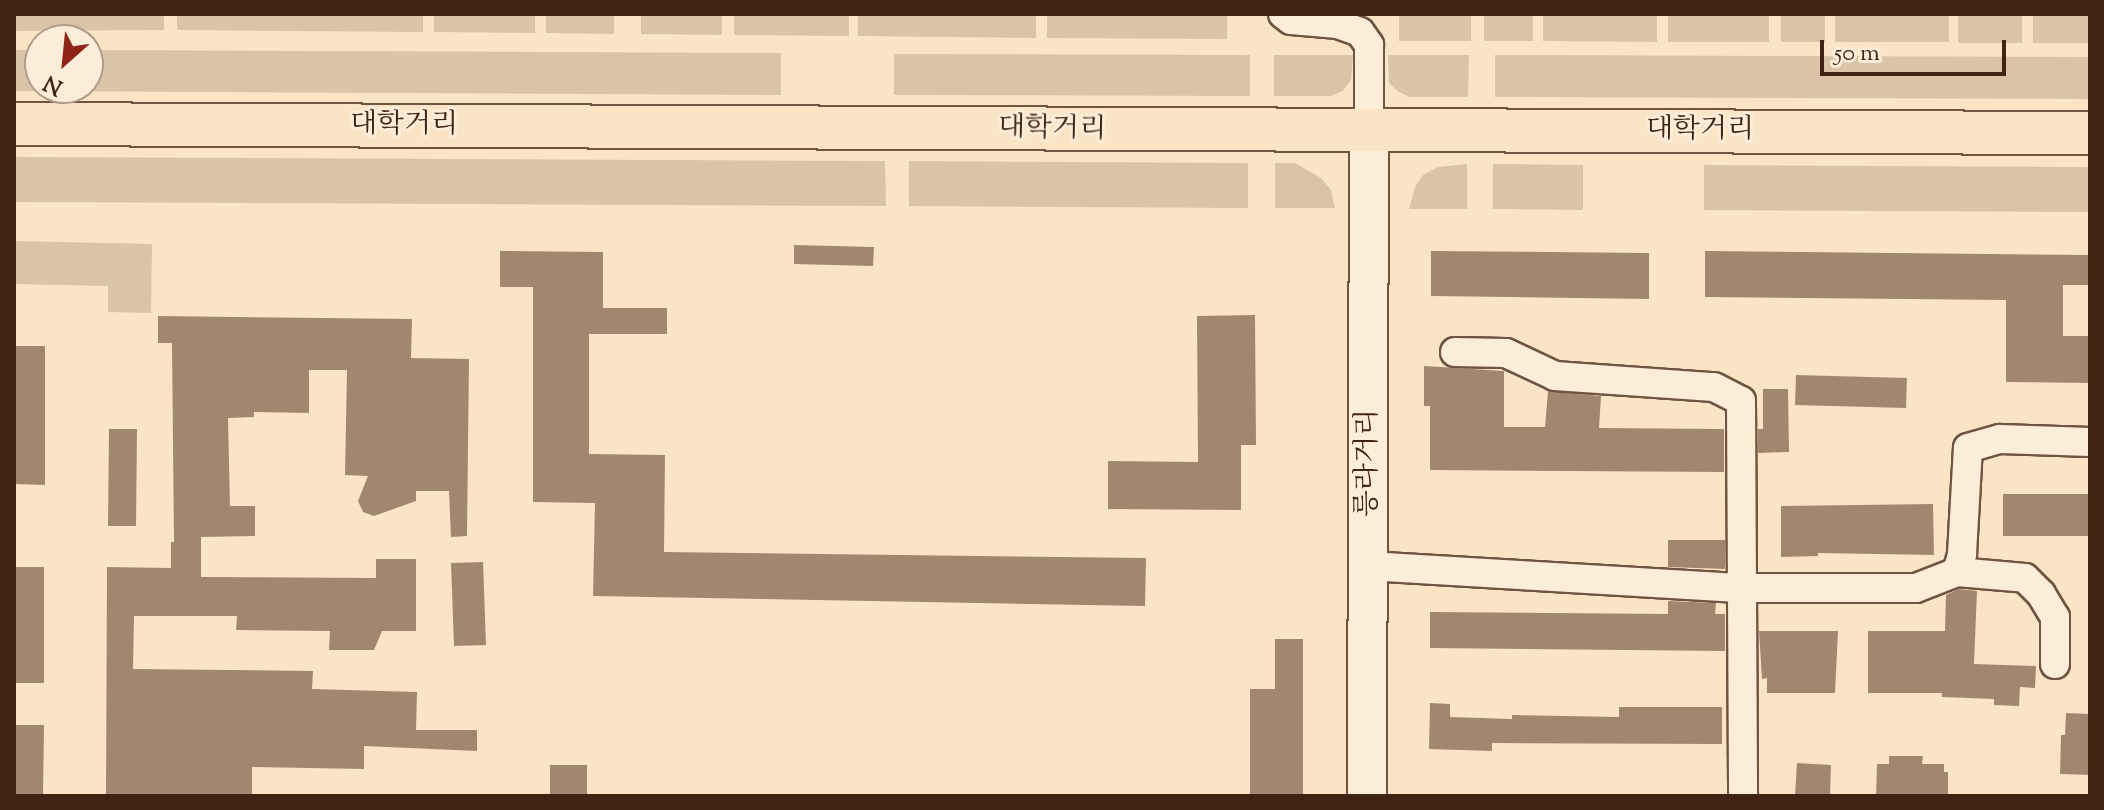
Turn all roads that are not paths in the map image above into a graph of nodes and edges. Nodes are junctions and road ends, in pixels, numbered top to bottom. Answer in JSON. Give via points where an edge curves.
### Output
{"nodes":[{"id":1,"x":1283,"y":14,"type":"edge"},
{"id":2,"x":14,"y":124,"type":"edge"},
{"id":3,"x":1369,"y":131,"type":"junction"},
{"id":4,"x":2090,"y":133,"type":"edge"},
{"id":5,"x":1455,"y":352,"type":"dead end"},
{"id":6,"x":2090,"y":442,"type":"edge"},
{"id":7,"x":1368,"y":566,"type":"junction"},
{"id":8,"x":1957,"y":572,"type":"junction"},
{"id":9,"x":1742,"y":588,"type":"junction"},
{"id":10,"x":2055,"y":664,"type":"dead end"},
{"id":11,"x":1367,"y":796,"type":"edge"},
{"id":12,"x":1743,"y":796,"type":"edge"}],
"edges":[{"from":1,"to":3,"type":"street","via":[[1291,20],[1338,24],[1360,32],[1369,45]]},
{"from":2,"to":3,"type":"main road","name":"대학거리"},
{"from":3,"to":4,"type":"main road","name":"대학거리"},
{"from":3,"to":7,"type":"main road","name":"릉라거리"},
{"from":5,"to":9,"type":"street","via":[[1506,353],[1555,376],[1714,387],[1741,401]]},
{"from":6,"to":8,"type":"street","via":[[2000,439],[1968,448]]},
{"from":7,"to":9,"type":"street"},
{"from":7,"to":11,"type":"main road","name":"릉라거리"},
{"from":8,"to":9,"type":"street","via":[[1916,588]]},
{"from":8,"to":10,"type":"street","via":[[2025,578],[2055,617]]},
{"from":9,"to":12,"type":"street"}]}
